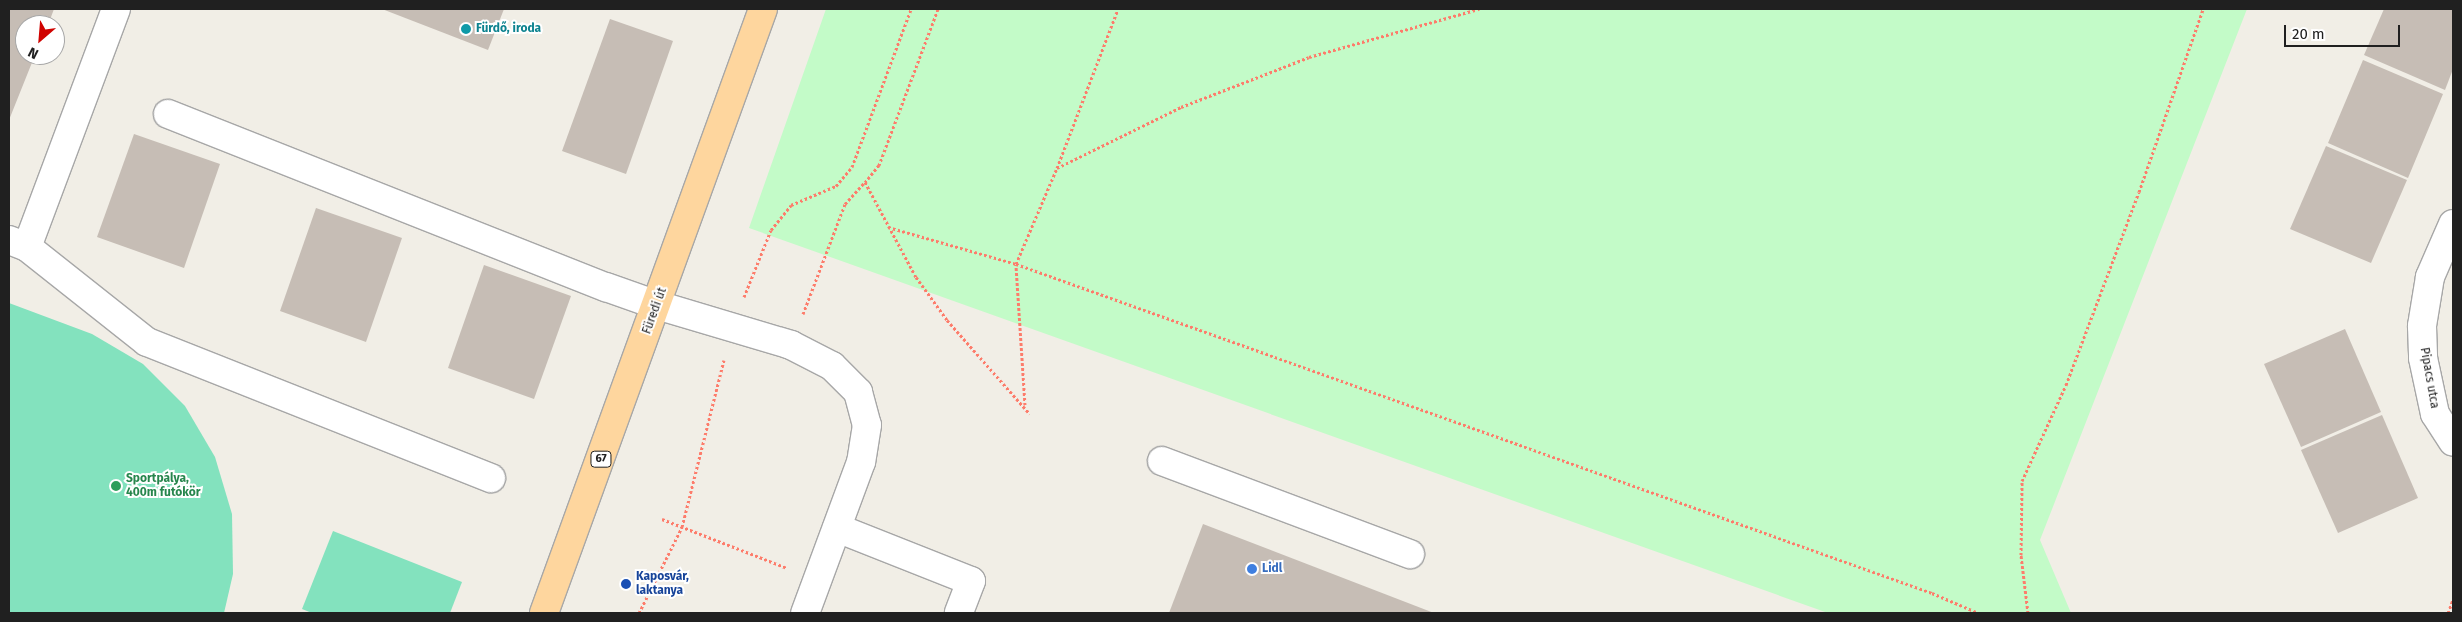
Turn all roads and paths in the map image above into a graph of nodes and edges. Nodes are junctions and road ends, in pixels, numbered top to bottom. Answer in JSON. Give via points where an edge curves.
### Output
{"nodes":[{"id":1,"x":116,"y":9,"type":"edge"},
{"id":2,"x":763,"y":9,"type":"edge"},
{"id":3,"x":938,"y":9,"type":"edge"},
{"id":4,"x":1118,"y":9,"type":"edge"},
{"id":5,"x":1479,"y":9,"type":"edge"},
{"id":6,"x":2203,"y":9,"type":"edge"},
{"id":7,"x":168,"y":114,"type":"dead end"},
{"id":8,"x":1057,"y":168,"type":"junction"},
{"id":9,"x":866,"y":182,"type":"junction"},
{"id":10,"x":2453,"y":224,"type":"edge"},
{"id":11,"x":888,"y":227,"type":"junction"},
{"id":12,"x":18,"y":244,"type":"edge"},
{"id":13,"x":1016,"y":264,"type":"junction"},
{"id":14,"x":657,"y":305,"type":"junction"},
{"id":15,"x":791,"y":345,"type":"junction"},
{"id":16,"x":1025,"y":405,"type":"junction"},
{"id":17,"x":1030,"y":414,"type":"dead end"},
{"id":18,"x":2453,"y":442,"type":"edge"},
{"id":19,"x":1162,"y":461,"type":"dead end"},
{"id":20,"x":491,"y":478,"type":"dead end"},
{"id":21,"x":662,"y":519,"type":"dead end"},
{"id":22,"x":837,"y":528,"type":"junction"},
{"id":23,"x":1410,"y":554,"type":"dead end"},
{"id":24,"x":817,"y":580,"type":"junction"},
{"id":25,"x":2453,"y":600,"type":"edge"},
{"id":26,"x":544,"y":613,"type":"edge"},
{"id":27,"x":806,"y":613,"type":"edge"},
{"id":28,"x":959,"y":613,"type":"edge"},
{"id":29,"x":1979,"y":613,"type":"edge"},
{"id":30,"x":2028,"y":613,"type":"edge"},
{"id":31,"x":2448,"y":613,"type":"edge"}],
"edges":[{"from":1,"to":12,"type":"street"},
{"from":2,"to":14,"type":"main road","name":"Füredi út","number":"67"},
{"from":3,"to":9,"type":"path","via":[[882,157]]},
{"from":4,"to":8,"type":"path"},
{"from":5,"to":8,"type":"path","via":[[1309,58],[1181,107]]},
{"from":6,"to":30,"type":"path","via":[[2139,192],[2066,385],[2022,481],[2021,555]]},
{"from":7,"to":14,"type":"street"},
{"from":8,"to":13,"type":"path"},
{"from":9,"to":11,"type":"path"},
{"from":9,"to":15,"type":"path","via":[[845,204]]},
{"from":10,"to":18,"type":"street","name":"Pipacs utca","via":[[2430,276],[2422,326],[2422,358],[2435,414]]},
{"from":11,"to":13,"type":"path"},
{"from":11,"to":16,"type":"path","via":[[916,277],[947,320]]},
{"from":12,"to":20,"type":"street","via":[[147,342]]},
{"from":13,"to":16,"type":"path"},
{"from":13,"to":29,"type":"path","via":[[1923,590]]},
{"from":14,"to":15,"type":"street"},
{"from":14,"to":26,"type":"main road","name":"Füredi út","number":"67"},
{"from":15,"to":22,"type":"street","via":[[832,366],[858,392],[867,425],[861,462]]},
{"from":16,"to":17,"type":"path"},
{"from":19,"to":23,"type":"street"},
{"from":21,"to":24,"type":"path"},
{"from":22,"to":24,"type":"street"},
{"from":22,"to":28,"type":"street","via":[[971,581]]},
{"from":24,"to":27,"type":"street"},
{"from":25,"to":31,"type":"path"}]}
